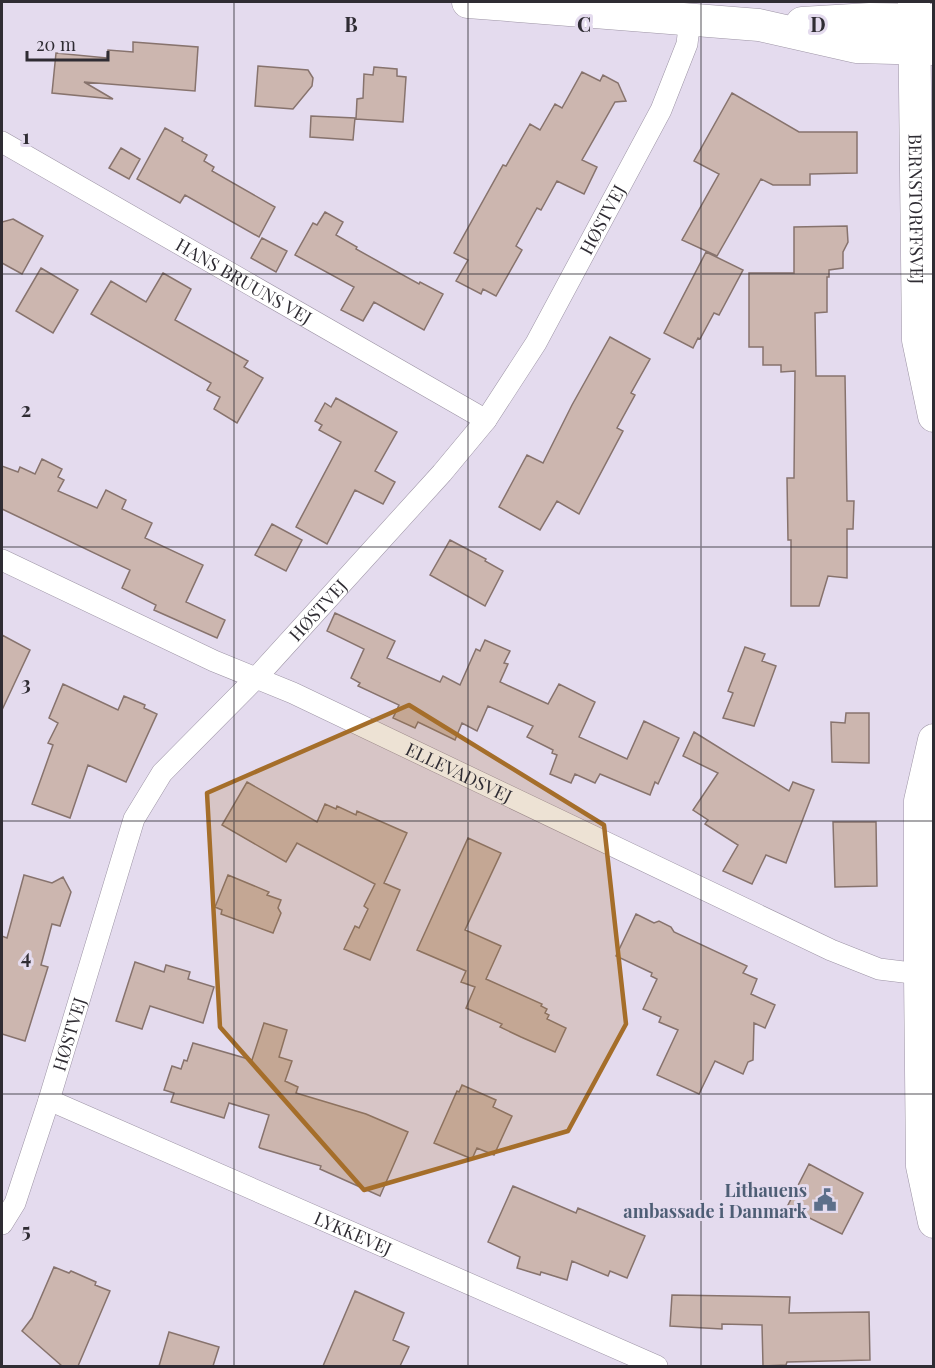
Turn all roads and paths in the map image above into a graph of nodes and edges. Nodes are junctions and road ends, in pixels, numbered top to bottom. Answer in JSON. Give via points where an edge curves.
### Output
{"nodes":[{"id":1,"x":468,"y":2,"type":"edge"},
{"id":2,"x":690,"y":18,"type":"junction"},
{"id":3,"x":922,"y":28,"type":"edge"},
{"id":4,"x":2,"y":142,"type":"edge"},
{"id":5,"x":933,"y":416,"type":"edge"},
{"id":6,"x":486,"y":420,"type":"junction"},
{"id":7,"x":2,"y":560,"type":"edge"},
{"id":8,"x":256,"y":678,"type":"junction"},
{"id":9,"x":933,"y":740,"type":"edge"},
{"id":10,"x":920,"y":974,"type":"junction"},
{"id":11,"x":49,"y":1100,"type":"junction"},
{"id":12,"x":933,"y":1222,"type":"edge"},
{"id":13,"x":2,"y":1224,"type":"edge"},
{"id":14,"x":657,"y":1366,"type":"edge"}],
"edges":[{"from":1,"to":2,"type":"street"},
{"from":2,"to":3,"type":"street","via":[[759,25],[870,20]]},
{"from":2,"to":6,"type":"street","name":"HØSTVEJ","via":[[687,44],[661,110],[536,343]]},
{"from":3,"to":5,"type":"street","name":"BERNSTORFFSVEJ","via":[[918,340]]},
{"from":4,"to":6,"type":"street","name":"HANS BRUUNS VEJ"},
{"from":6,"to":8,"type":"street","name":"HØSTVEJ"},
{"from":7,"to":8,"type":"street","name":"ELLEVADSVEJ"},
{"from":8,"to":10,"type":"street","name":"ELLEVADSVEJ","via":[[831,950],[879,969]]},
{"from":8,"to":11,"type":"street","name":"HØSTVEJ","via":[[162,773],[134,819]]},
{"from":9,"to":10,"type":"street","via":[[920,801]]},
{"from":10,"to":12,"type":"street","via":[[922,1166]]},
{"from":11,"to":13,"type":"street","name":"HØSTVEJ","via":[[15,1203]]},
{"from":11,"to":14,"type":"street","name":"LYKKEVEJ"}]}
